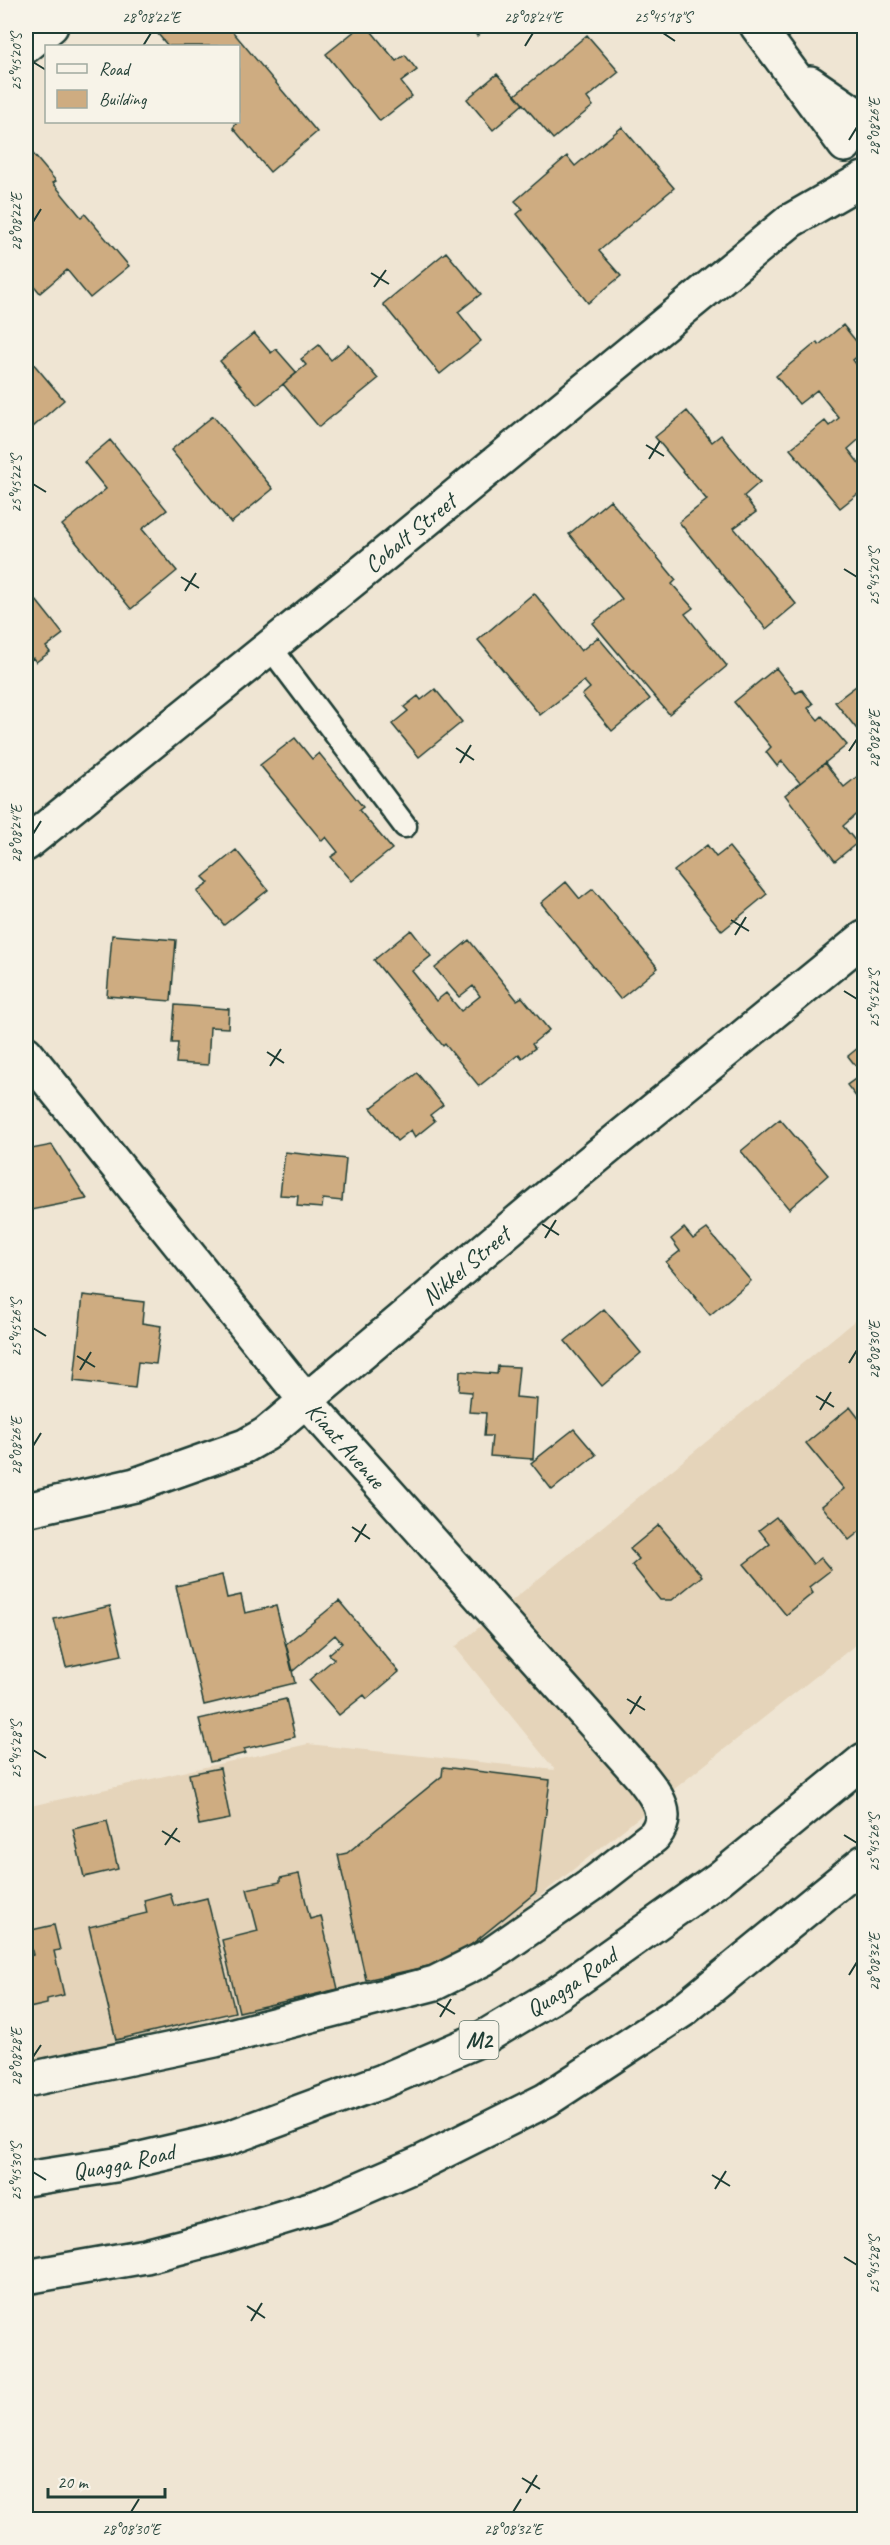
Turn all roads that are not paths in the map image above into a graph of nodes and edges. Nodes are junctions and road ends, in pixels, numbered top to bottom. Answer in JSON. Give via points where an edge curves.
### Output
{"nodes":[{"id":1,"x":51,"y":26,"type":"edge"},
{"id":2,"x":757,"y":26,"type":"edge"},
{"id":3,"x":26,"y":46,"type":"edge"},
{"id":4,"x":858,"y":150,"type":"edge"},
{"id":5,"x":270,"y":647,"type":"junction"},
{"id":6,"x":405,"y":826,"type":"dead end"},
{"id":7,"x":26,"y":844,"type":"edge"},
{"id":8,"x":864,"y":938,"type":"edge"},
{"id":9,"x":26,"y":1053,"type":"edge"},
{"id":10,"x":306,"y":1401,"type":"junction"},
{"id":11,"x":26,"y":1510,"type":"edge"},
{"id":12,"x":864,"y":1760,"type":"edge"},
{"id":13,"x":864,"y":1862,"type":"edge"},
{"id":14,"x":26,"y":2080,"type":"edge"},
{"id":15,"x":26,"y":2179,"type":"edge"},
{"id":16,"x":26,"y":2277,"type":"edge"}],
"edges":[{"from":1,"to":3,"type":"street"},
{"from":2,"to":4,"type":"street"},
{"from":4,"to":5,"type":"street","name":"Cobalt Street","via":[[790,221]]},
{"from":5,"to":6,"type":"lane"},
{"from":5,"to":7,"type":"street","name":"Cobalt Street"},
{"from":8,"to":10,"type":"street","name":"Nikkel Street"},
{"from":9,"to":10,"type":"street","name":"Kiaat Avenue"},
{"from":10,"to":11,"type":"street","name":"Nikkel Street","via":[[245,1446],[135,1485]]},
{"from":10,"to":14,"type":"street","name":"Kiaat Avenue","via":[[641,1776],[662,1808],[660,1830],[489,1956],[435,1983],[215,2040]]},
{"from":12,"to":15,"type":"street","name":"Quagga Road","number":"M2","via":[[720,1878],[558,1994],[483,2038],[383,2081],[226,2139],[115,2165]]},
{"from":13,"to":16,"type":"street","via":[[683,2010],[546,2100],[420,2163],[323,2205],[215,2238],[146,2256]]}]}
